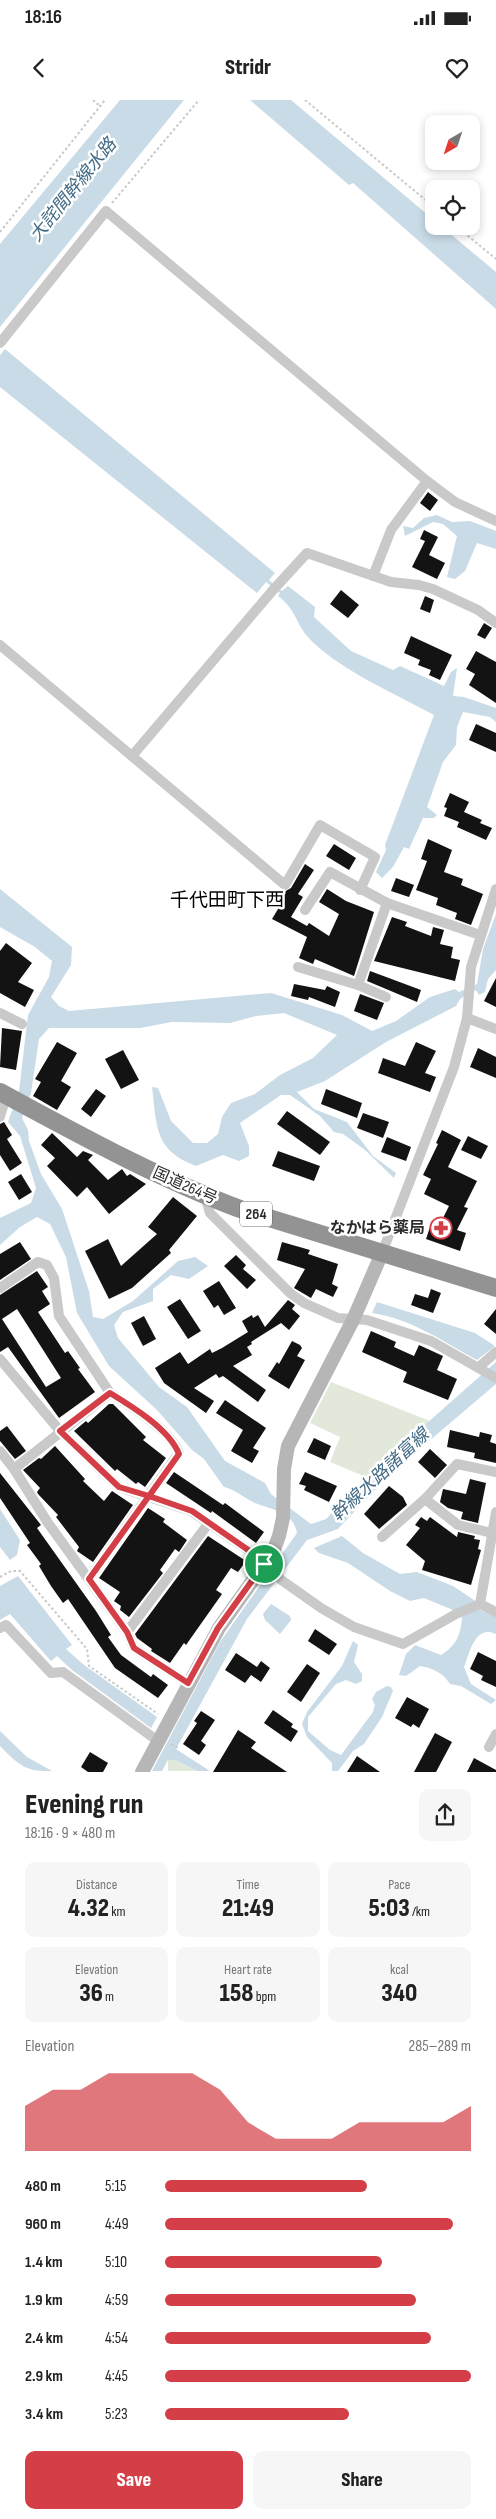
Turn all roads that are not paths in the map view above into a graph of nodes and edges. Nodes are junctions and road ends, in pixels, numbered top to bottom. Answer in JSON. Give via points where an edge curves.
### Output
{"nodes":[{"id":1,"x":0,"y":343,"type":"edge"},
{"id":2,"x":427,"y":481,"type":"junction"},
{"id":3,"x":496,"y":521,"type":"edge"},
{"id":4,"x":373,"y":576,"type":"junction"},
{"id":5,"x":496,"y":622,"type":"edge"},
{"id":6,"x":0,"y":645,"type":"edge"},
{"id":7,"x":132,"y":756,"type":"junction"},
{"id":8,"x":496,"y":889,"type":"edge"},
{"id":9,"x":360,"y":890,"type":"junction"},
{"id":10,"x":387,"y":903,"type":"junction"},
{"id":11,"x":305,"y":910,"type":"dead end"},
{"id":12,"x":480,"y":935,"type":"junction"},
{"id":13,"x":298,"y":967,"type":"dead end"},
{"id":14,"x":358,"y":985,"type":"junction"},
{"id":15,"x":386,"y":997,"type":"dead end"},
{"id":16,"x":0,"y":1013,"type":"edge"},
{"id":17,"x":467,"y":1018,"type":"junction"},
{"id":18,"x":22,"y":1024,"type":"dead end"},
{"id":19,"x":496,"y":1029,"type":"edge"},
{"id":20,"x":6,"y":1095,"type":"edge"},
{"id":21,"x":0,"y":1117,"type":"edge"},
{"id":22,"x":205,"y":1196,"type":"junction"},
{"id":23,"x":382,"y":1253,"type":"junction"},
{"id":24,"x":0,"y":1288,"type":"edge"},
{"id":25,"x":496,"y":1288,"type":"edge"},
{"id":26,"x":353,"y":1320,"type":"junction"},
{"id":27,"x":496,"y":1352,"type":"edge"},
{"id":28,"x":0,"y":1359,"type":"edge"},
{"id":29,"x":479,"y":1367,"type":"junction"},
{"id":30,"x":496,"y":1378,"type":"edge"},
{"id":31,"x":110,"y":1393,"type":"junction"},
{"id":32,"x":60,"y":1431,"type":"junction"},
{"id":33,"x":0,"y":1451,"type":"edge"},
{"id":34,"x":14,"y":1469,"type":"junction"},
{"id":35,"x":496,"y":1472,"type":"edge"},
{"id":36,"x":149,"y":1496,"type":"junction"},
{"id":37,"x":426,"y":1499,"type":"junction"},
{"id":38,"x":496,"y":1512,"type":"edge"},
{"id":39,"x":208,"y":1524,"type":"junction"},
{"id":40,"x":492,"y":1533,"type":"junction"},
{"id":41,"x":382,"y":1537,"type":"dead end"},
{"id":42,"x":264,"y":1564,"type":"junction"},
{"id":43,"x":89,"y":1579,"type":"junction"},
{"id":44,"x":480,"y":1604,"type":"junction"},
{"id":45,"x":496,"y":1612,"type":"edge"},
{"id":46,"x":0,"y":1628,"type":"edge"},
{"id":47,"x":127,"y":1632,"type":"junction"},
{"id":48,"x":188,"y":1683,"type":"junction"},
{"id":49,"x":496,"y":1734,"type":"edge"},
{"id":50,"x":158,"y":1741,"type":"junction"},
{"id":51,"x":489,"y":1747,"type":"dead end"},
{"id":52,"x":142,"y":1772,"type":"edge"}],
"edges":[{"from":1,"to":2,"type":"street","via":[[106,211]]},
{"from":2,"to":3,"type":"street","via":[[455,502]]},
{"from":2,"to":4,"type":"street","via":[[391,530]]},
{"from":4,"to":5,"type":"street","via":[[433,589]]},
{"from":4,"to":7,"type":"street","via":[[306,553]]},
{"from":6,"to":7,"type":"street"},
{"from":7,"to":9,"type":"street","via":[[285,885],[320,825],[375,858]]},
{"from":8,"to":12,"type":"street"},
{"from":9,"to":10,"type":"street"},
{"from":9,"to":11,"type":"street","via":[[330,872]]},
{"from":10,"to":12,"type":"street"},
{"from":10,"to":14,"type":"street"},
{"from":12,"to":17,"type":"street","via":[[471,966]]},
{"from":13,"to":14,"type":"street"},
{"from":14,"to":15,"type":"street"},
{"from":16,"to":18,"type":"street"},
{"from":17,"to":19,"type":"street"},
{"from":17,"to":23,"type":"street","via":[[454,1067]]},
{"from":20,"to":21,"type":"street"},
{"from":20,"to":22,"type":"highway","name":"国道264号","number":"264"},
{"from":22,"to":23,"type":"highway","name":"国道264号","number":"264"},
{"from":22,"to":26,"type":"street","via":[[210,1213],[290,1293],[338,1318]]},
{"from":23,"to":25,"type":"highway","name":"国道264号","number":"264"},
{"from":23,"to":26,"type":"street"},
{"from":24,"to":31,"type":"street","via":[[38,1262],[47,1265],[54,1278],[58,1316]]},
{"from":26,"to":29,"type":"street","via":[[367,1320],[417,1335]]},
{"from":26,"to":42,"type":"street","via":[[288,1446],[280,1536]]},
{"from":27,"to":29,"type":"street"},
{"from":28,"to":32,"type":"street"},
{"from":29,"to":30,"type":"street"},
{"from":31,"to":32,"type":"street"},
{"from":31,"to":36,"type":"street","via":[[148,1419],[175,1443],[179,1454]]},
{"from":32,"to":34,"type":"street"},
{"from":32,"to":36,"type":"street","via":[[119,1487]]},
{"from":33,"to":34,"type":"street"},
{"from":34,"to":43,"type":"street"},
{"from":35,"to":37,"type":"street","via":[[457,1464]]},
{"from":36,"to":39,"type":"street","via":[[192,1511]]},
{"from":36,"to":43,"type":"street"},
{"from":37,"to":40,"type":"street","via":[[458,1525]]},
{"from":37,"to":41,"type":"street"},
{"from":38,"to":40,"type":"street"},
{"from":39,"to":42,"type":"street"},
{"from":39,"to":47,"type":"street"},
{"from":40,"to":44,"type":"street"},
{"from":42,"to":44,"type":"street","via":[[280,1579],[354,1627],[403,1644]]},
{"from":42,"to":48,"type":"street","via":[[218,1628]]},
{"from":43,"to":47,"type":"street"},
{"from":44,"to":45,"type":"street"},
{"from":46,"to":50,"type":"street","via":[[6,1625],[51,1673],[63,1672]]},
{"from":47,"to":48,"type":"street","via":[[134,1648]]},
{"from":48,"to":50,"type":"street"},
{"from":49,"to":51,"type":"street"},
{"from":50,"to":52,"type":"street"}]}
